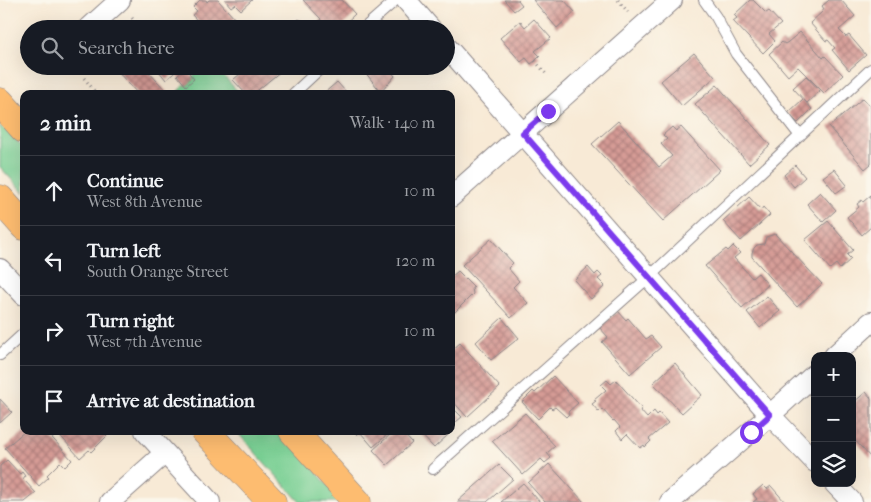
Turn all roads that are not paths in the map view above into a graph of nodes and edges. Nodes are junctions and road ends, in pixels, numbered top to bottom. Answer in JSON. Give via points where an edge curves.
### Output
{"nodes":[{"id":1,"x":120,"y":0,"type":"edge"},
{"id":2,"x":396,"y":0,"type":"edge"},
{"id":3,"x":406,"y":0,"type":"edge"},
{"id":4,"x":672,"y":0,"type":"edge"},
{"id":5,"x":704,"y":0,"type":"edge"},
{"id":6,"x":98,"y":20,"type":"edge"},
{"id":7,"x":374,"y":20,"type":"edge"},
{"id":8,"x":423,"y":20,"type":"edge"},
{"id":9,"x":455,"y":56,"type":"edge"},
{"id":10,"x":871,"y":69,"type":"edge"},
{"id":11,"x":313,"y":75,"type":"edge"},
{"id":12,"x":297,"y":90,"type":"edge"},
{"id":13,"x":0,"y":102,"type":"edge"},
{"id":14,"x":20,"y":124,"type":"edge"},
{"id":15,"x":523,"y":133,"type":"junction"},
{"id":16,"x":800,"y":136,"type":"junction"},
{"id":17,"x":455,"y":193,"type":"edge"},
{"id":18,"x":0,"y":199,"type":"edge"},
{"id":19,"x":20,"y":222,"type":"edge"},
{"id":20,"x":0,"y":269,"type":"edge"},
{"id":21,"x":649,"y":277,"type":"junction"},
{"id":22,"x":20,"y":291,"type":"edge"},
{"id":23,"x":871,"y":322,"type":"edge"},
{"id":24,"x":20,"y":336,"type":"edge"},
{"id":25,"x":838,"y":352,"type":"edge"},
{"id":26,"x":0,"y":354,"type":"edge"},
{"id":27,"x":811,"y":378,"type":"edge"},
{"id":28,"x":770,"y":415,"type":"junction"},
{"id":29,"x":149,"y":435,"type":"edge"},
{"id":30,"x":209,"y":435,"type":"edge"},
{"id":31,"x":297,"y":435,"type":"edge"},
{"id":32,"x":165,"y":453,"type":"junction"},
{"id":33,"x":811,"y":458,"type":"edge"},
{"id":34,"x":433,"y":469,"type":"dead end"},
{"id":35,"x":838,"y":487,"type":"edge"},
{"id":36,"x":110,"y":502,"type":"edge"},
{"id":37,"x":210,"y":502,"type":"edge"},
{"id":38,"x":272,"y":502,"type":"edge"},
{"id":39,"x":357,"y":502,"type":"edge"},
{"id":40,"x":670,"y":502,"type":"edge"},
{"id":41,"x":852,"y":502,"type":"edge"}],
"edges":[{"from":1,"to":6,"type":"street"},
{"from":2,"to":7,"type":"lane"},
{"from":3,"to":8,"type":"street"},
{"from":4,"to":15,"type":"street"},
{"from":5,"to":16,"type":"lane","via":[[736,54]]},
{"from":9,"to":15,"type":"street"},
{"from":10,"to":16,"type":"lane"},
{"from":11,"to":12,"type":"lane"},
{"from":13,"to":14,"type":"highway"},
{"from":15,"to":17,"type":"street"},
{"from":15,"to":21,"type":"street"},
{"from":16,"to":21,"type":"lane"},
{"from":18,"to":19,"type":"highway"},
{"from":20,"to":22,"type":"street"},
{"from":21,"to":28,"type":"street"},
{"from":21,"to":34,"type":"lane"},
{"from":23,"to":25,"type":"street"},
{"from":24,"to":26,"type":"lane"},
{"from":27,"to":28,"type":"street"},
{"from":28,"to":33,"type":"street"},
{"from":28,"to":40,"type":"street"},
{"from":29,"to":32,"type":"street"},
{"from":30,"to":38,"type":"highway"},
{"from":31,"to":39,"type":"highway"},
{"from":32,"to":36,"type":"street"},
{"from":32,"to":37,"type":"street"},
{"from":35,"to":41,"type":"street"}]}
